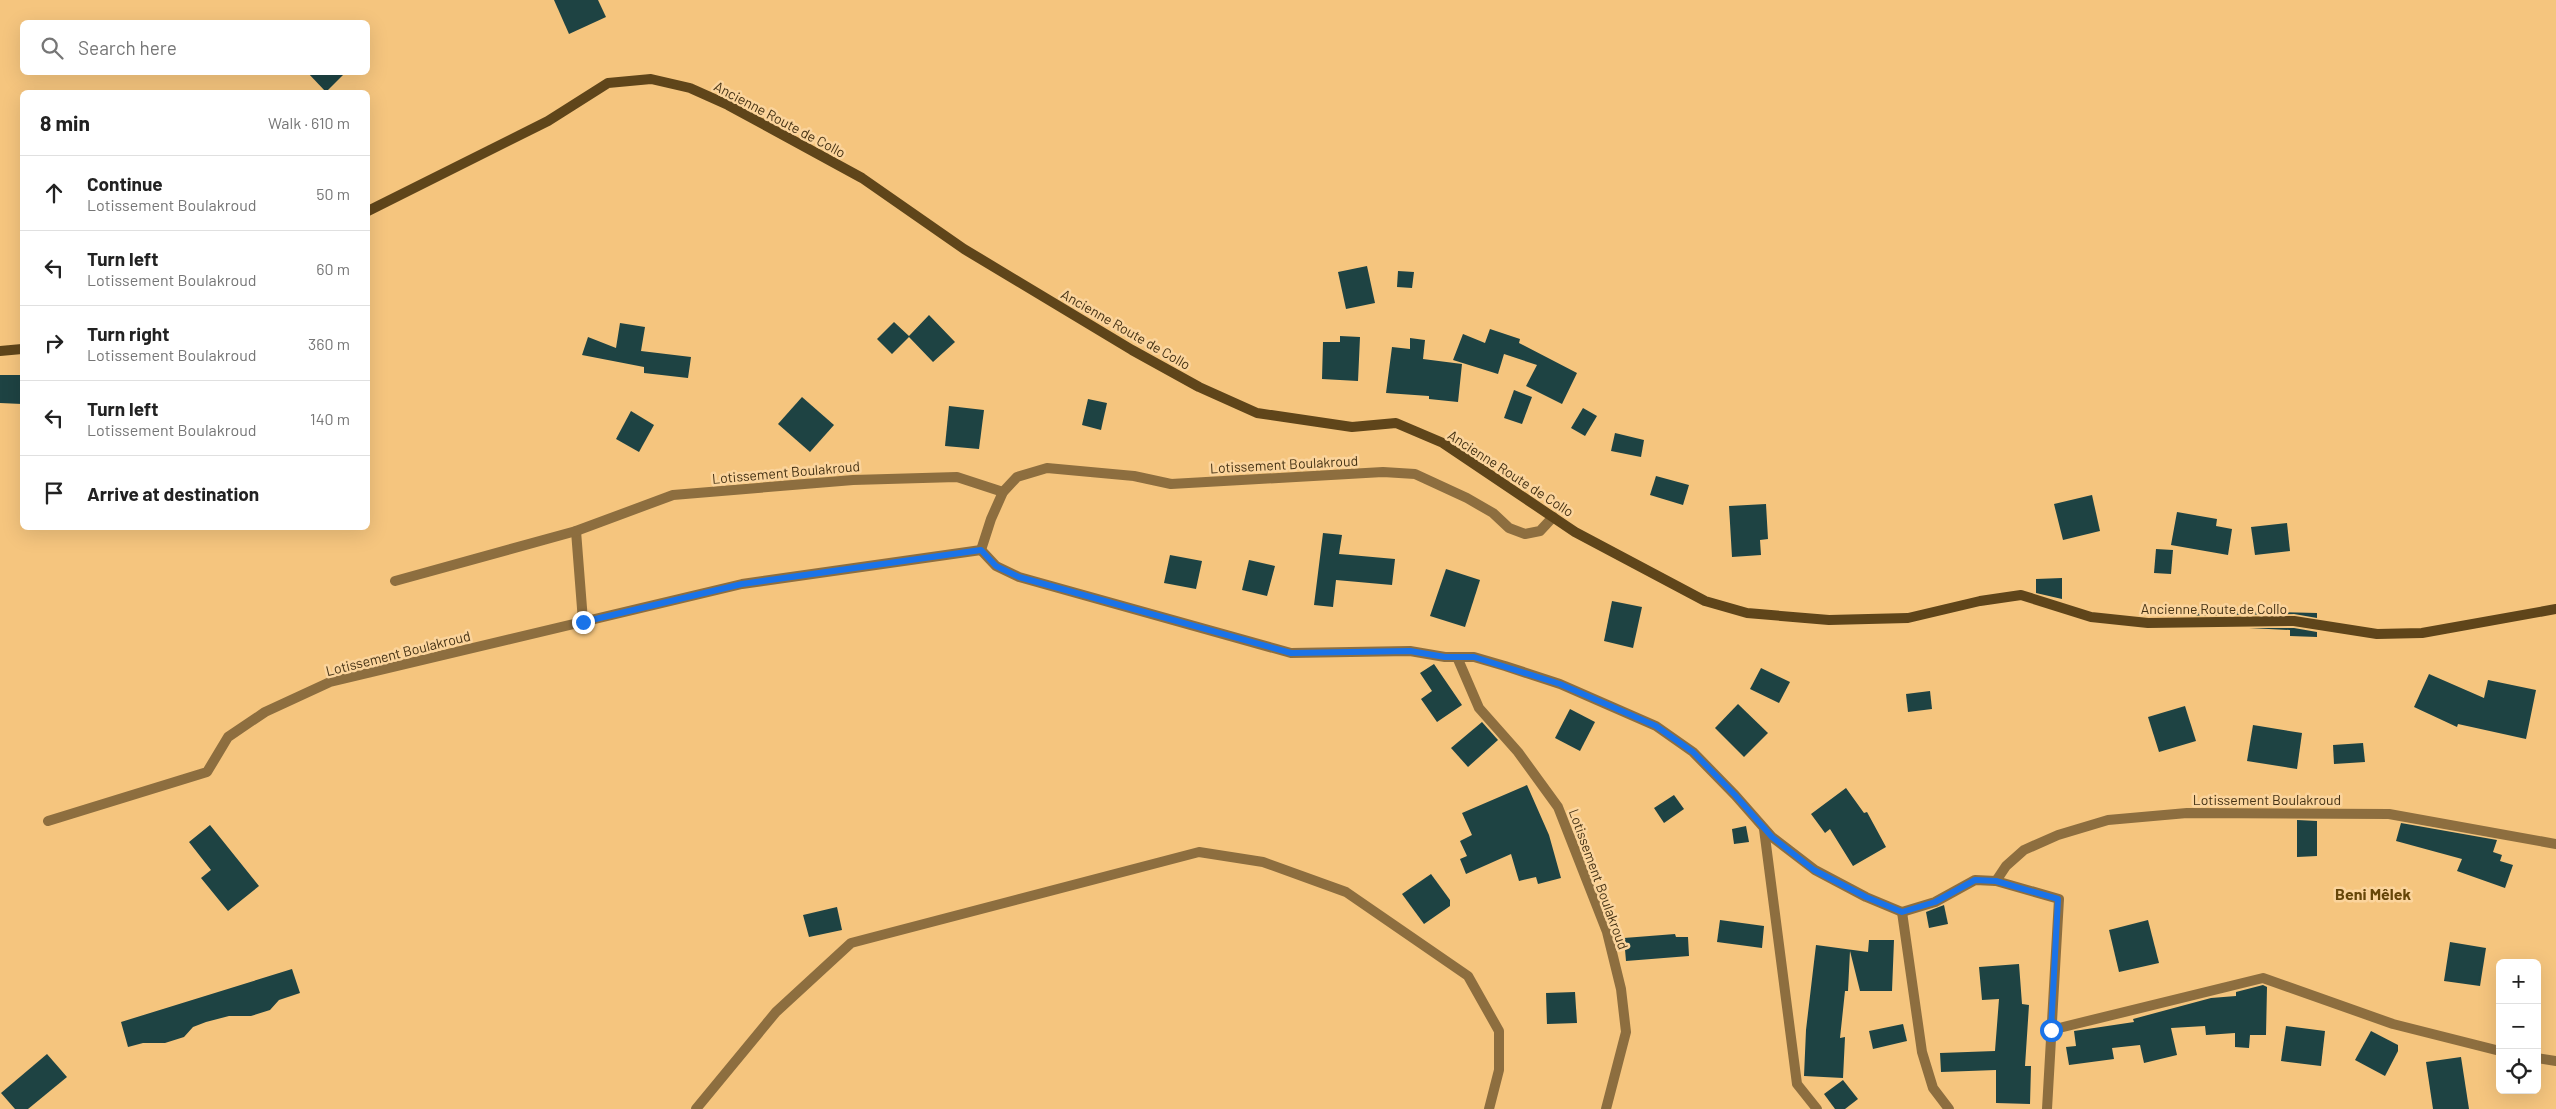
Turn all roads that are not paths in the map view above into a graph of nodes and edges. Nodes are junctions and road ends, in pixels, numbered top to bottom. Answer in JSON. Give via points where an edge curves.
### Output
{"nodes":[{"id":1,"x":370,"y":210,"type":"edge"},
{"id":2,"x":20,"y":349,"type":"edge"},
{"id":3,"x":0,"y":351,"type":"edge"},
{"id":4,"x":1003,"y":492,"type":"junction"},
{"id":5,"x":1553,"y":517,"type":"junction"},
{"id":6,"x":576,"y":530,"type":"junction"},
{"id":7,"x":981,"y":550,"type":"junction"},
{"id":8,"x":396,"y":581,"type":"dead end"},
{"id":9,"x":2556,"y":609,"type":"edge"},
{"id":10,"x":583,"y":622,"type":"junction"},
{"id":11,"x":1457,"y":657,"type":"junction"},
{"id":12,"x":48,"y":821,"type":"dead end"},
{"id":13,"x":1764,"y":828,"type":"junction"},
{"id":14,"x":2556,"y":844,"type":"edge"},
{"id":15,"x":1996,"y":881,"type":"junction"},
{"id":16,"x":1902,"y":912,"type":"junction"},
{"id":17,"x":2051,"y":1030,"type":"junction"},
{"id":18,"x":2496,"y":1050,"type":"edge"},
{"id":19,"x":2541,"y":1059,"type":"edge"},
{"id":20,"x":2556,"y":1061,"type":"edge"},
{"id":21,"x":696,"y":1109,"type":"edge"},
{"id":22,"x":1489,"y":1109,"type":"edge"},
{"id":23,"x":1606,"y":1109,"type":"edge"},
{"id":24,"x":1816,"y":1109,"type":"edge"},
{"id":25,"x":1948,"y":1109,"type":"edge"},
{"id":26,"x":2047,"y":1109,"type":"edge"}],
"edges":[{"from":1,"to":5,"type":"main road","name":"Ancienne Route de Collo","via":[[548,121],[608,82],[651,79],[690,88],[862,178],[964,249],[1198,387],[1257,413],[1352,427],[1396,423],[1443,443]]},
{"from":2,"to":3,"type":"main road"},
{"from":4,"to":5,"type":"street","name":"Lotissement Boulakroud","via":[[1017,476],[1047,468],[1134,476],[1171,484],[1383,472],[1415,474],[1467,498],[1493,513],[1509,528],[1525,534],[1540,532]]},
{"from":4,"to":6,"type":"street","name":"Lotissement Boulakroud","via":[[957,477],[853,480],[673,495]]},
{"from":4,"to":7,"type":"street","name":"Lotissement Boulakroud"},
{"from":5,"to":9,"type":"main road","name":"Ancienne Route de Collo","via":[[1705,601],[1747,613],[1829,620],[1908,618],[2021,595],[2091,617],[2148,623],[2294,621],[2377,634],[2422,633]]},
{"from":6,"to":8,"type":"street","name":"Lotissement Boulakroud"},
{"from":6,"to":10,"type":"street"},
{"from":7,"to":10,"type":"street","name":"Lotissement Boulakroud","via":[[742,584]]},
{"from":7,"to":11,"type":"street","via":[[996,566],[1019,577],[1291,653],[1401,651]]},
{"from":10,"to":12,"type":"street","name":"Lotissement Boulakroud","via":[[330,682],[265,712],[228,738],[207,772]]},
{"from":11,"to":13,"type":"street","via":[[1474,657],[1560,684],[1656,726],[1693,752]]},
{"from":11,"to":23,"type":"street","name":"Lotissement Boulakroud","via":[[1479,708],[1518,752],[1558,807],[1607,932],[1621,989],[1626,1032]]},
{"from":13,"to":16,"type":"street","via":[[1814,870]]},
{"from":13,"to":24,"type":"street","via":[[1797,1084]]},
{"from":14,"to":15,"type":"street","name":"Lotissement Boulakroud","via":[[2389,814],[2187,813],[2108,820],[2058,835],[2024,850],[2006,866]]},
{"from":15,"to":16,"type":"street","via":[[1975,880],[1935,902]]},
{"from":15,"to":17,"type":"street","via":[[2058,899]]},
{"from":16,"to":25,"type":"street","via":[[1922,1052],[1933,1088]]},
{"from":17,"to":18,"type":"street","via":[[2263,978],[2393,1024]]},
{"from":17,"to":26,"type":"street"},
{"from":19,"to":20,"type":"street"},
{"from":21,"to":22,"type":"street","via":[[776,1012],[851,943],[1199,852],[1263,862],[1346,892],[1468,976],[1499,1031],[1499,1070]]}]}
